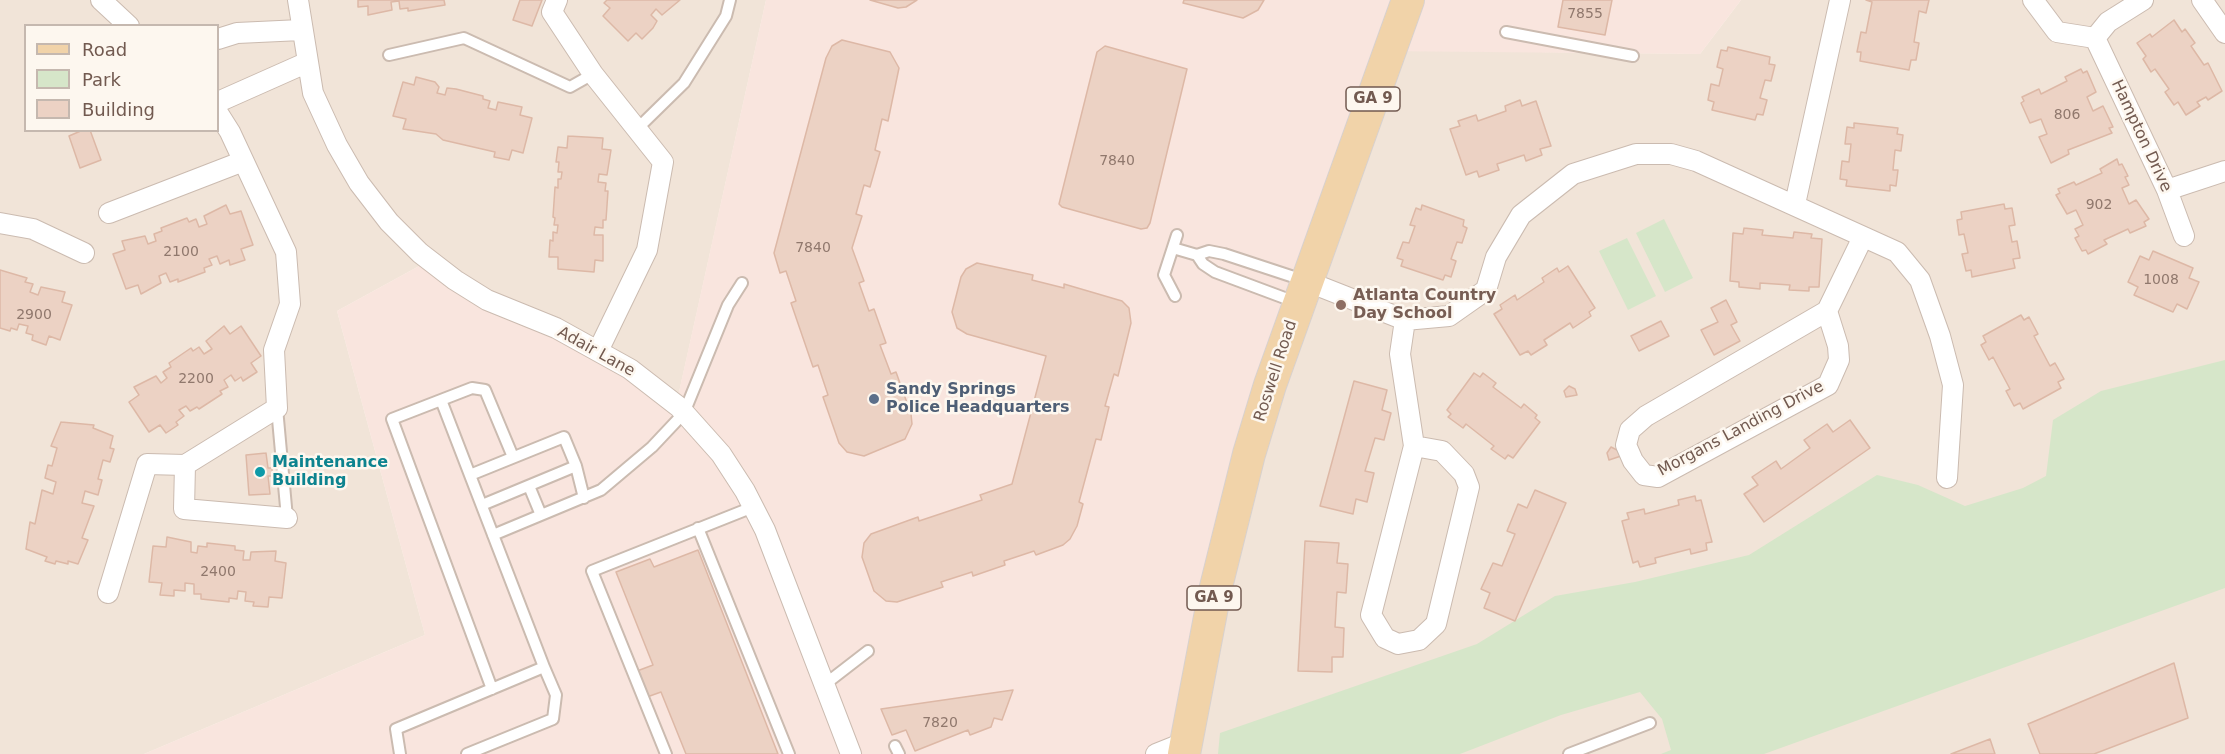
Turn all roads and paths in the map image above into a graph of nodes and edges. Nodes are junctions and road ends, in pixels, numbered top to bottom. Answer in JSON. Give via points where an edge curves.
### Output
{"nodes":[{"id":1,"x":101,"y":0,"type":"edge"},
{"id":2,"x":298,"y":0,"type":"edge"},
{"id":3,"x":557,"y":0,"type":"edge"},
{"id":4,"x":730,"y":0,"type":"edge"},
{"id":5,"x":1408,"y":0,"type":"edge"},
{"id":6,"x":1840,"y":0,"type":"edge"},
{"id":7,"x":2032,"y":0,"type":"edge"},
{"id":8,"x":2143,"y":0,"type":"edge"},
{"id":9,"x":2202,"y":0,"type":"edge"},
{"id":10,"x":127,"y":24,"type":"edge"},
{"id":11,"x":301,"y":30,"type":"junction"},
{"id":12,"x":1506,"y":32,"type":"dead end"},
{"id":13,"x":2225,"y":33,"type":"edge"},
{"id":14,"x":2095,"y":38,"type":"junction"},
{"id":15,"x":219,"y":39,"type":"edge"},
{"id":16,"x":389,"y":55,"type":"dead end"},
{"id":17,"x":1633,"y":56,"type":"dead end"},
{"id":18,"x":308,"y":62,"type":"junction"},
{"id":19,"x":593,"y":74,"type":"junction"},
{"id":20,"x":219,"y":102,"type":"edge"},
{"id":21,"x":219,"y":116,"type":"edge"},
{"id":22,"x":637,"y":129,"type":"junction"},
{"id":23,"x":241,"y":162,"type":"junction"},
{"id":24,"x":2225,"y":171,"type":"edge"},
{"id":25,"x":2167,"y":190,"type":"junction"},
{"id":26,"x":1795,"y":204,"type":"junction"},
{"id":27,"x":109,"y":213,"type":"dead end"},
{"id":28,"x":0,"y":223,"type":"edge"},
{"id":29,"x":1178,"y":235,"type":"dead end"},
{"id":30,"x":2184,"y":236,"type":"dead end"},
{"id":31,"x":1863,"y":237,"type":"junction"},
{"id":32,"x":1173,"y":248,"type":"junction"},
{"id":33,"x":84,"y":253,"type":"dead end"},
{"id":34,"x":1197,"y":255,"type":"junction"},
{"id":35,"x":742,"y":283,"type":"dead end"},
{"id":36,"x":1302,"y":292,"type":"junction"},
{"id":37,"x":1175,"y":296,"type":"dead end"},
{"id":38,"x":1827,"y":311,"type":"junction"},
{"id":39,"x":1405,"y":320,"type":"junction"},
{"id":40,"x":598,"y":351,"type":"junction"},
{"id":41,"x":441,"y":400,"type":"junction"},
{"id":42,"x":277,"y":408,"type":"junction"},
{"id":43,"x":684,"y":413,"type":"junction"},
{"id":44,"x":1414,"y":446,"type":"junction"},
{"id":45,"x":513,"y":457,"type":"junction"},
{"id":46,"x":185,"y":465,"type":"junction"},
{"id":47,"x":576,"y":466,"type":"junction"},
{"id":48,"x":470,"y":475,"type":"junction"},
{"id":49,"x":1947,"y":478,"type":"dead end"},
{"id":50,"x":529,"y":486,"type":"junction"},
{"id":51,"x":584,"y":498,"type":"junction"},
{"id":52,"x":482,"y":505,"type":"junction"},
{"id":53,"x":753,"y":507,"type":"junction"},
{"id":54,"x":541,"y":515,"type":"junction"},
{"id":55,"x":287,"y":518,"type":"joint"},
{"id":56,"x":698,"y":528,"type":"junction"},
{"id":57,"x":493,"y":535,"type":"junction"},
{"id":58,"x":108,"y":593,"type":"dead end"},
{"id":59,"x":868,"y":651,"type":"dead end"},
{"id":60,"x":544,"y":667,"type":"junction"},
{"id":61,"x":824,"y":685,"type":"junction"},
{"id":62,"x":492,"y":689,"type":"junction"},
{"id":63,"x":1650,"y":723,"type":"dead end"},
{"id":64,"x":1185,"y":748,"type":"edge"},
{"id":65,"x":400,"y":754,"type":"edge"},
{"id":66,"x":467,"y":754,"type":"edge"},
{"id":67,"x":666,"y":754,"type":"edge"},
{"id":68,"x":789,"y":754,"type":"edge"},
{"id":69,"x":851,"y":754,"type":"edge"},
{"id":70,"x":1156,"y":754,"type":"edge"},
{"id":71,"x":1569,"y":754,"type":"edge"}],
"edges":[{"from":1,"to":10,"type":"street"},
{"from":2,"to":11,"type":"street","name":"Adair Lane"},
{"from":3,"to":19,"type":"street","via":[[552,12]]},
{"from":4,"to":22,"type":"lane","via":[[726,16],[684,83]]},
{"from":5,"to":36,"type":"main road","name":"Roswell Road","number":"GA 9"},
{"from":6,"to":26,"type":"street"},
{"from":7,"to":14,"type":"street","via":[[2057,32]]},
{"from":8,"to":14,"type":"street","via":[[2108,22]]},
{"from":9,"to":13,"type":"street"},
{"from":11,"to":15,"type":"street","via":[[237,33]]},
{"from":11,"to":18,"type":"street","name":"Adair Lane"},
{"from":12,"to":17,"type":"lane"},
{"from":14,"to":25,"type":"street","name":"Hampton Drive"},
{"from":16,"to":19,"type":"lane","via":[[464,38],[570,87]]},
{"from":18,"to":20,"type":"street"},
{"from":18,"to":40,"type":"street","name":"Adair Lane","via":[[313,93],[359,183],[389,222],[420,253],[487,300],[556,328]]},
{"from":19,"to":22,"type":"street"},
{"from":21,"to":23,"type":"street"},
{"from":22,"to":40,"type":"street","via":[[663,162],[647,250]]},
{"from":23,"to":27,"type":"street"},
{"from":23,"to":42,"type":"street","via":[[286,252],[290,304],[274,350]]},
{"from":24,"to":25,"type":"street"},
{"from":25,"to":30,"type":"street","name":"Hampton Drive"},
{"from":26,"to":31,"type":"street"},
{"from":26,"to":39,"type":"street","via":[[1671,154],[1636,154],[1573,174],[1521,215],[1496,257],[1486,290],[1449,316]]},
{"from":28,"to":33,"type":"street","via":[[33,229]]},
{"from":29,"to":32,"type":"lane"},
{"from":31,"to":38,"type":"street"},
{"from":31,"to":49,"type":"street","via":[[1897,252],[1920,280],[1940,336],[1953,385]]},
{"from":32,"to":34,"type":"lane"},
{"from":32,"to":37,"type":"lane","via":[[1164,275]]},
{"from":34,"to":36,"type":"lane","via":[[1215,272]]},
{"from":34,"to":36,"type":"lane","via":[[1209,251],[1224,254]]},
{"from":35,"to":43,"type":"lane","via":[[728,305]]},
{"from":36,"to":39,"type":"street"},
{"from":36,"to":64,"type":"main road","name":"Roswell Road","number":"GA 9","via":[[1240,485]]},
{"from":38,"to":38,"type":"street","name":"Morgans Landing Drive","via":[[1646,416],[1630,430],[1626,445],[1632,461],[1644,475],[1658,477],[1828,385],[1839,360]]},
{"from":39,"to":44,"type":"street","via":[[1400,354]]},
{"from":40,"to":43,"type":"street","name":"Adair Lane","via":[[630,369]]},
{"from":41,"to":45,"type":"lane","via":[[472,388],[485,390]]},
{"from":41,"to":48,"type":"lane"},
{"from":41,"to":62,"type":"lane","via":[[392,419]]},
{"from":42,"to":46,"type":"street"},
{"from":42,"to":55,"type":"lane"},
{"from":43,"to":51,"type":"lane","via":[[652,447],[601,490]]},
{"from":43,"to":53,"type":"street","name":"Adair Lane","via":[[721,454]]},
{"from":44,"to":44,"type":"street","via":[[1371,615],[1385,638],[1398,644],[1419,640],[1436,624],[1468,487],[1464,474],[1442,451]]},
{"from":45,"to":47,"type":"lane","via":[[564,437]]},
{"from":45,"to":48,"type":"lane"},
{"from":46,"to":55,"type":"street","via":[[184,509]]},
{"from":46,"to":58,"type":"street","via":[[147,464]]},
{"from":47,"to":50,"type":"lane"},
{"from":47,"to":51,"type":"lane"},
{"from":48,"to":52,"type":"lane"},
{"from":50,"to":52,"type":"lane"},
{"from":50,"to":54,"type":"lane"},
{"from":51,"to":54,"type":"lane"},
{"from":52,"to":57,"type":"lane"},
{"from":53,"to":56,"type":"lane"},
{"from":53,"to":61,"type":"street","name":"Adair Lane"},
{"from":54,"to":57,"type":"lane"},
{"from":56,"to":67,"type":"lane","via":[[592,571]]},
{"from":56,"to":68,"type":"lane"},
{"from":57,"to":60,"type":"lane"},
{"from":59,"to":61,"type":"lane"},
{"from":60,"to":62,"type":"lane"},
{"from":60,"to":66,"type":"lane","via":[[556,694],[553,719]]},
{"from":61,"to":69,"type":"street","name":"Adair Lane"},
{"from":62,"to":65,"type":"lane","via":[[396,729]]},
{"from":63,"to":71,"type":"lane"},
{"from":64,"to":70,"type":"street"}]}
